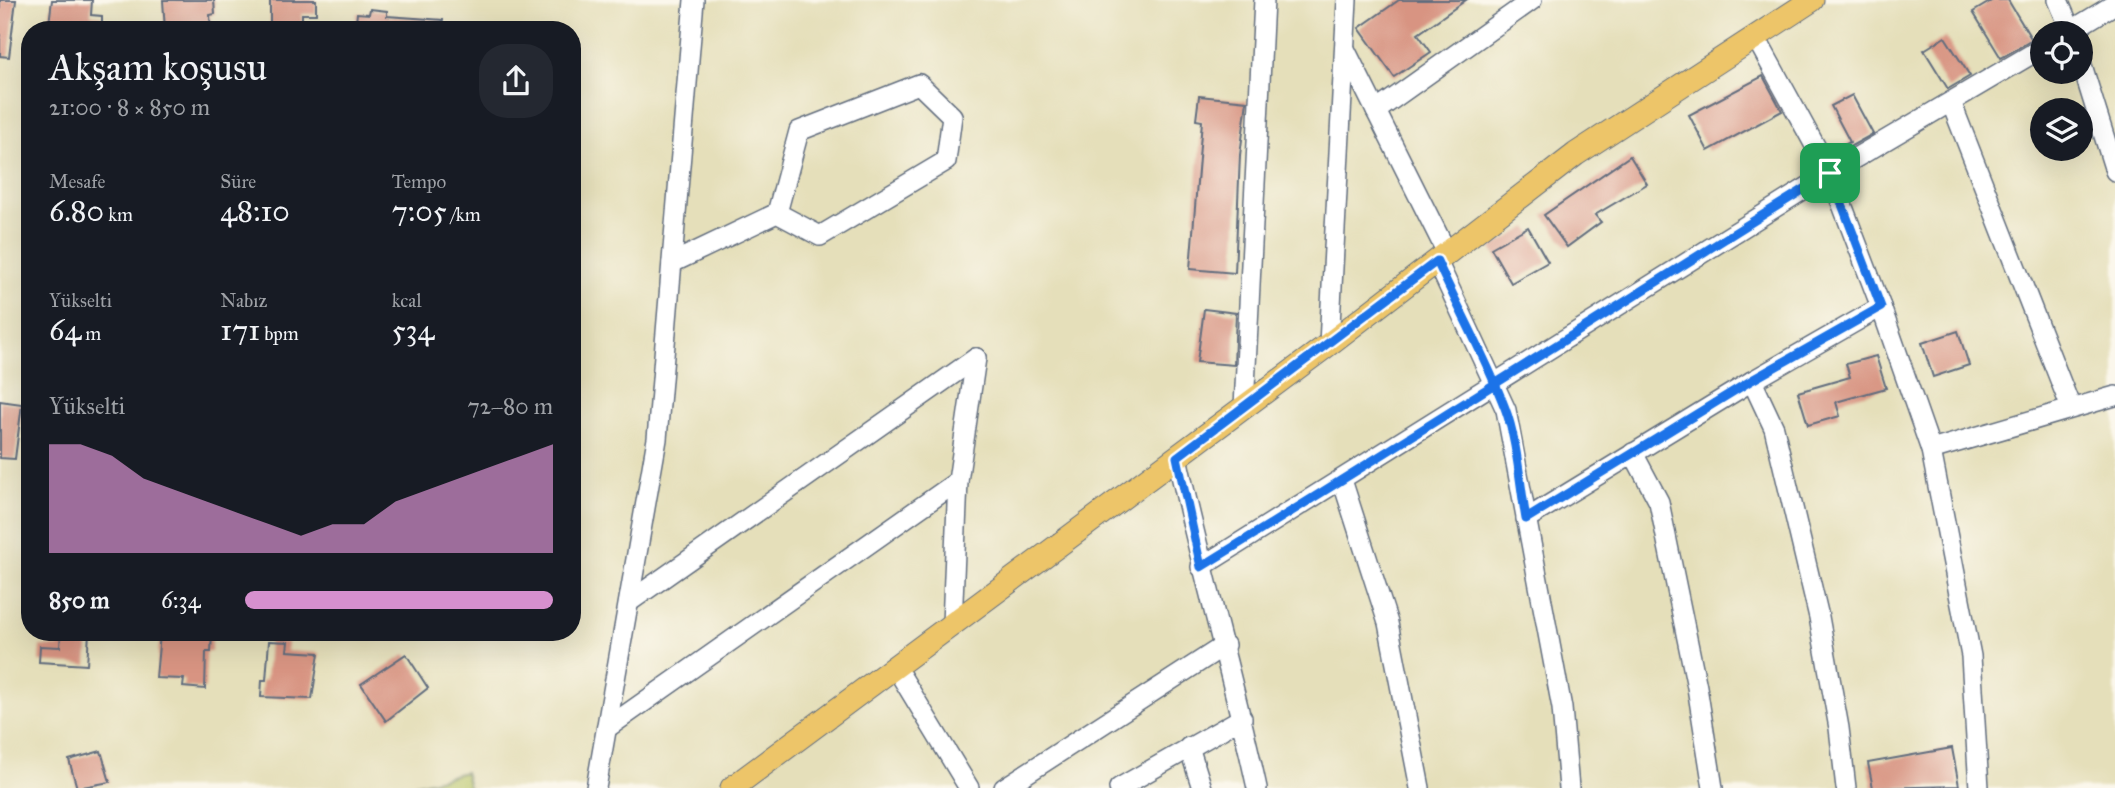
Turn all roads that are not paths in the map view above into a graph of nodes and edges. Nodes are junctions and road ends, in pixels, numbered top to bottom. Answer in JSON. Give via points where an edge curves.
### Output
{"nodes":[{"id":1,"x":694,"y":0,"type":"edge"},
{"id":2,"x":1264,"y":0,"type":"edge"},
{"id":3,"x":1347,"y":0,"type":"edge"},
{"id":4,"x":1532,"y":0,"type":"edge"},
{"id":5,"x":1812,"y":0,"type":"edge"},
{"id":6,"x":2058,"y":0,"type":"edge"},
{"id":7,"x":2115,"y":4,"type":"edge"},
{"id":8,"x":2066,"y":21,"type":"edge"},
{"id":9,"x":2089,"y":21,"type":"edge"},
{"id":10,"x":1756,"y":38,"type":"junction"},
{"id":11,"x":1345,"y":48,"type":"junction"},
{"id":12,"x":2030,"y":55,"type":"edge"},
{"id":13,"x":2088,"y":84,"type":"edge"},
{"id":14,"x":1951,"y":102,"type":"junction"},
{"id":15,"x":1376,"y":111,"type":"junction"},
{"id":16,"x":2115,"y":171,"type":"edge"},
{"id":17,"x":1830,"y":173,"type":"junction"},
{"id":18,"x":778,"y":213,"type":"junction"},
{"id":19,"x":1442,"y":257,"type":"junction"},
{"id":20,"x":672,"y":263,"type":"junction"},
{"id":21,"x":1881,"y":307,"type":"junction"},
{"id":22,"x":1329,"y":344,"type":"junction"},
{"id":23,"x":1752,"y":380,"type":"junction"},
{"id":24,"x":1494,"y":383,"type":"junction"},
{"id":25,"x":2115,"y":396,"type":"edge"},
{"id":26,"x":1244,"y":407,"type":"junction"},
{"id":27,"x":2071,"y":408,"type":"junction"},
{"id":28,"x":1931,"y":450,"type":"junction"},
{"id":29,"x":1633,"y":453,"type":"junction"},
{"id":30,"x":1177,"y":457,"type":"junction"},
{"id":31,"x":958,"y":481,"type":"junction"},
{"id":32,"x":1342,"y":481,"type":"junction"},
{"id":33,"x":1526,"y":519,"type":"junction"},
{"id":34,"x":1201,"y":567,"type":"junction"},
{"id":35,"x":629,"y":602,"type":"junction"},
{"id":36,"x":952,"y":624,"type":"junction"},
{"id":37,"x":1224,"y":645,"type":"junction"},
{"id":38,"x":895,"y":666,"type":"junction"},
{"id":39,"x":1241,"y":718,"type":"junction"},
{"id":40,"x":607,"y":728,"type":"junction"},
{"id":41,"x":1189,"y":747,"type":"junction"},
{"id":42,"x":596,"y":788,"type":"edge"},
{"id":43,"x":732,"y":788,"type":"edge"},
{"id":44,"x":969,"y":788,"type":"edge"},
{"id":45,"x":1004,"y":788,"type":"edge"},
{"id":46,"x":1119,"y":788,"type":"edge"},
{"id":47,"x":1202,"y":788,"type":"edge"},
{"id":48,"x":1256,"y":788,"type":"edge"},
{"id":49,"x":1420,"y":788,"type":"edge"},
{"id":50,"x":1569,"y":788,"type":"edge"},
{"id":51,"x":1713,"y":788,"type":"edge"},
{"id":52,"x":1846,"y":788,"type":"edge"},
{"id":53,"x":1979,"y":788,"type":"edge"}],
"edges":[{"from":1,"to":20,"type":"street"},
{"from":2,"to":26,"type":"street"},
{"from":3,"to":11,"type":"street"},
{"from":4,"to":15,"type":"street"},
{"from":5,"to":10,"type":"main road"},
{"from":6,"to":8,"type":"street"},
{"from":7,"to":9,"type":"street"},
{"from":10,"to":17,"type":"street"},
{"from":10,"to":19,"type":"main road","via":[[1576,154]]},
{"from":11,"to":15,"type":"street"},
{"from":11,"to":22,"type":"street"},
{"from":12,"to":14,"type":"street"},
{"from":13,"to":16,"type":"street"},
{"from":14,"to":17,"type":"street"},
{"from":14,"to":27,"type":"street"},
{"from":15,"to":19,"type":"street"},
{"from":17,"to":21,"type":"street"},
{"from":17,"to":24,"type":"street"},
{"from":18,"to":18,"type":"street","via":[[799,131],[919,84],[952,116],[946,161],[820,236]]},
{"from":18,"to":20,"type":"street"},
{"from":19,"to":22,"type":"main road"},
{"from":19,"to":24,"type":"street"},
{"from":20,"to":35,"type":"street","via":[[657,439]]},
{"from":21,"to":23,"type":"street"},
{"from":21,"to":28,"type":"street"},
{"from":22,"to":26,"type":"main road"},
{"from":23,"to":29,"type":"street"},
{"from":23,"to":52,"type":"street","via":[[1774,428],[1819,617]]},
{"from":24,"to":32,"type":"street"},
{"from":24,"to":33,"type":"street","via":[[1506,410]]},
{"from":25,"to":27,"type":"street"},
{"from":26,"to":30,"type":"main road"},
{"from":27,"to":28,"type":"street"},
{"from":28,"to":53,"type":"street","via":[[1971,656]]},
{"from":29,"to":33,"type":"street"},
{"from":29,"to":51,"type":"street","via":[[1659,502]]},
{"from":30,"to":34,"type":"street"},
{"from":30,"to":36,"type":"main road"},
{"from":31,"to":35,"type":"street","via":[[976,358]]},
{"from":31,"to":36,"type":"street"},
{"from":31,"to":40,"type":"street"},
{"from":32,"to":34,"type":"street"},
{"from":32,"to":49,"type":"street","via":[[1388,623]]},
{"from":33,"to":50,"type":"street","via":[[1562,708]]},
{"from":34,"to":37,"type":"street"},
{"from":35,"to":40,"type":"street"},
{"from":36,"to":38,"type":"main road"},
{"from":37,"to":39,"type":"street"},
{"from":37,"to":45,"type":"street"},
{"from":38,"to":43,"type":"main road"},
{"from":38,"to":44,"type":"street"},
{"from":39,"to":41,"type":"street"},
{"from":39,"to":48,"type":"street"},
{"from":40,"to":42,"type":"street"},
{"from":41,"to":46,"type":"street"},
{"from":41,"to":47,"type":"street"}]}
